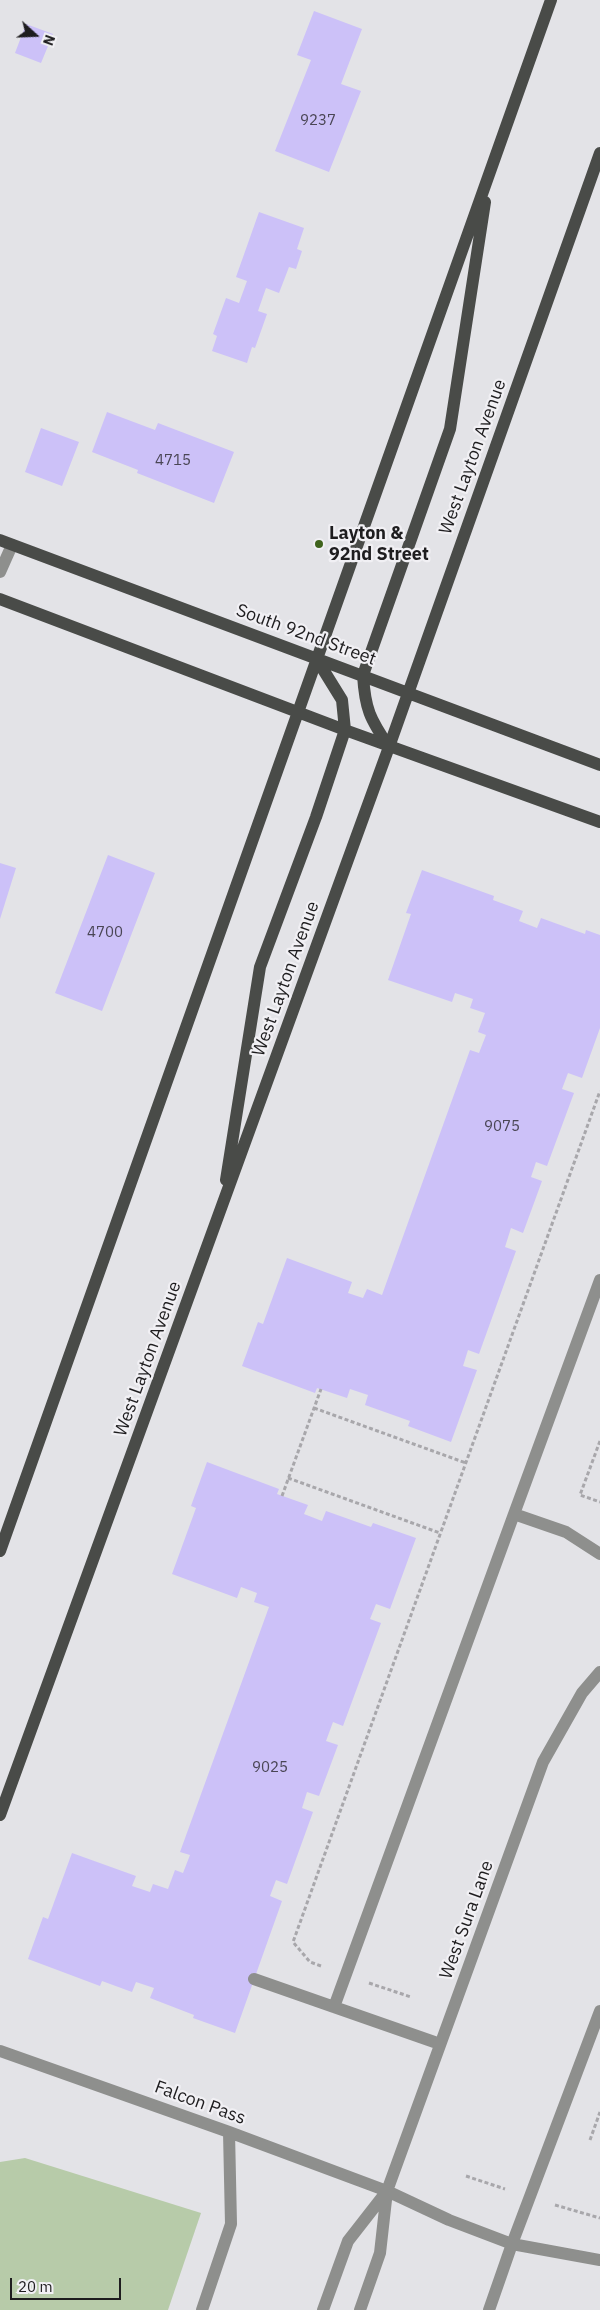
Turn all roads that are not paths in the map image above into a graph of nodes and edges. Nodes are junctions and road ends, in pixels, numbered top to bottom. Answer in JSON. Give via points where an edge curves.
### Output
{"nodes":[{"id":1,"x":551,"y":0,"type":"edge"},
{"id":2,"x":600,"y":152,"type":"edge"},
{"id":3,"x":489,"y":173,"type":"junction"},
{"id":4,"x":6,"y":542,"type":"edge"},
{"id":5,"x":0,"y":572,"type":"edge"},
{"id":6,"x":0,"y":600,"type":"edge"},
{"id":7,"x":316,"y":658,"type":"junction"},
{"id":8,"x":363,"y":675,"type":"junction"},
{"id":9,"x":408,"y":692,"type":"junction"},
{"id":10,"x":297,"y":713,"type":"junction"},
{"id":11,"x":344,"y":730,"type":"junction"},
{"id":12,"x":389,"y":747,"type":"junction"},
{"id":13,"x":600,"y":765,"type":"edge"},
{"id":14,"x":600,"y":822,"type":"edge"},
{"id":15,"x":221,"y":1210,"type":"junction"},
{"id":16,"x":600,"y":1280,"type":"edge"},
{"id":17,"x":514,"y":1514,"type":"junction"},
{"id":18,"x":0,"y":1551,"type":"edge"},
{"id":19,"x":600,"y":1554,"type":"edge"},
{"id":20,"x":600,"y":1672,"type":"edge"},
{"id":21,"x":0,"y":1815,"type":"edge"},
{"id":22,"x":254,"y":1979,"type":"dead end"},
{"id":23,"x":334,"y":2007,"type":"junction"},
{"id":24,"x":600,"y":2011,"type":"edge"},
{"id":25,"x":440,"y":2044,"type":"junction"},
{"id":26,"x":0,"y":2051,"type":"edge"},
{"id":27,"x":229,"y":2132,"type":"junction"},
{"id":28,"x":387,"y":2191,"type":"junction"},
{"id":29,"x":512,"y":2244,"type":"junction"},
{"id":30,"x":600,"y":2260,"type":"edge"},
{"id":31,"x":202,"y":2310,"type":"edge"},
{"id":32,"x":324,"y":2310,"type":"edge"},
{"id":33,"x":360,"y":2310,"type":"edge"},
{"id":34,"x":489,"y":2310,"type":"edge"}],
"edges":[{"from":1,"to":3,"type":"main road"},
{"from":2,"to":9,"type":"main road","name":"West Layton Avenue"},
{"from":3,"to":7,"type":"main road"},
{"from":3,"to":8,"type":"main road","via":[[450,429]]},
{"from":4,"to":5,"type":"street"},
{"from":4,"to":7,"type":"main road","name":"South 92nd Street"},
{"from":6,"to":10,"type":"main road"},
{"from":7,"to":8,"type":"main road","name":"South 92nd Street"},
{"from":7,"to":10,"type":"main road"},
{"from":7,"to":11,"type":"main road","via":[[342,700]]},
{"from":8,"to":9,"type":"main road","name":"South 92nd Street"},
{"from":8,"to":12,"type":"main road","via":[[364,698],[370,719]]},
{"from":9,"to":12,"type":"main road","name":"West Layton Avenue"},
{"from":9,"to":13,"type":"main road","name":"South 92nd Street"},
{"from":10,"to":11,"type":"main road"},
{"from":10,"to":18,"type":"main road"},
{"from":11,"to":12,"type":"main road"},
{"from":11,"to":15,"type":"main road","via":[[316,817],[260,967]]},
{"from":12,"to":14,"type":"main road"},
{"from":12,"to":15,"type":"main road","name":"West Layton Avenue"},
{"from":15,"to":21,"type":"main road","name":"West Layton Avenue"},
{"from":16,"to":17,"type":"street"},
{"from":17,"to":19,"type":"street","via":[[566,1532]]},
{"from":17,"to":23,"type":"street"},
{"from":20,"to":25,"type":"street","name":"West Sura Lane","via":[[582,1693],[542,1762]]},
{"from":22,"to":23,"type":"street"},
{"from":23,"to":25,"type":"street"},
{"from":24,"to":29,"type":"street"},
{"from":25,"to":28,"type":"street","name":"West Sura Lane"},
{"from":26,"to":27,"type":"street","name":"Falcon Pass"},
{"from":27,"to":28,"type":"street","name":"Falcon Pass"},
{"from":27,"to":31,"type":"street","via":[[230,2224]]},
{"from":28,"to":29,"type":"street","name":"Falcon Pass"},
{"from":28,"to":32,"type":"street","name":"West Sura Lane","via":[[348,2242]]},
{"from":28,"to":33,"type":"street","name":"West Sura Lane","via":[[380,2253]]},
{"from":29,"to":30,"type":"street","name":"Falcon Pass"},
{"from":29,"to":34,"type":"street"}]}
